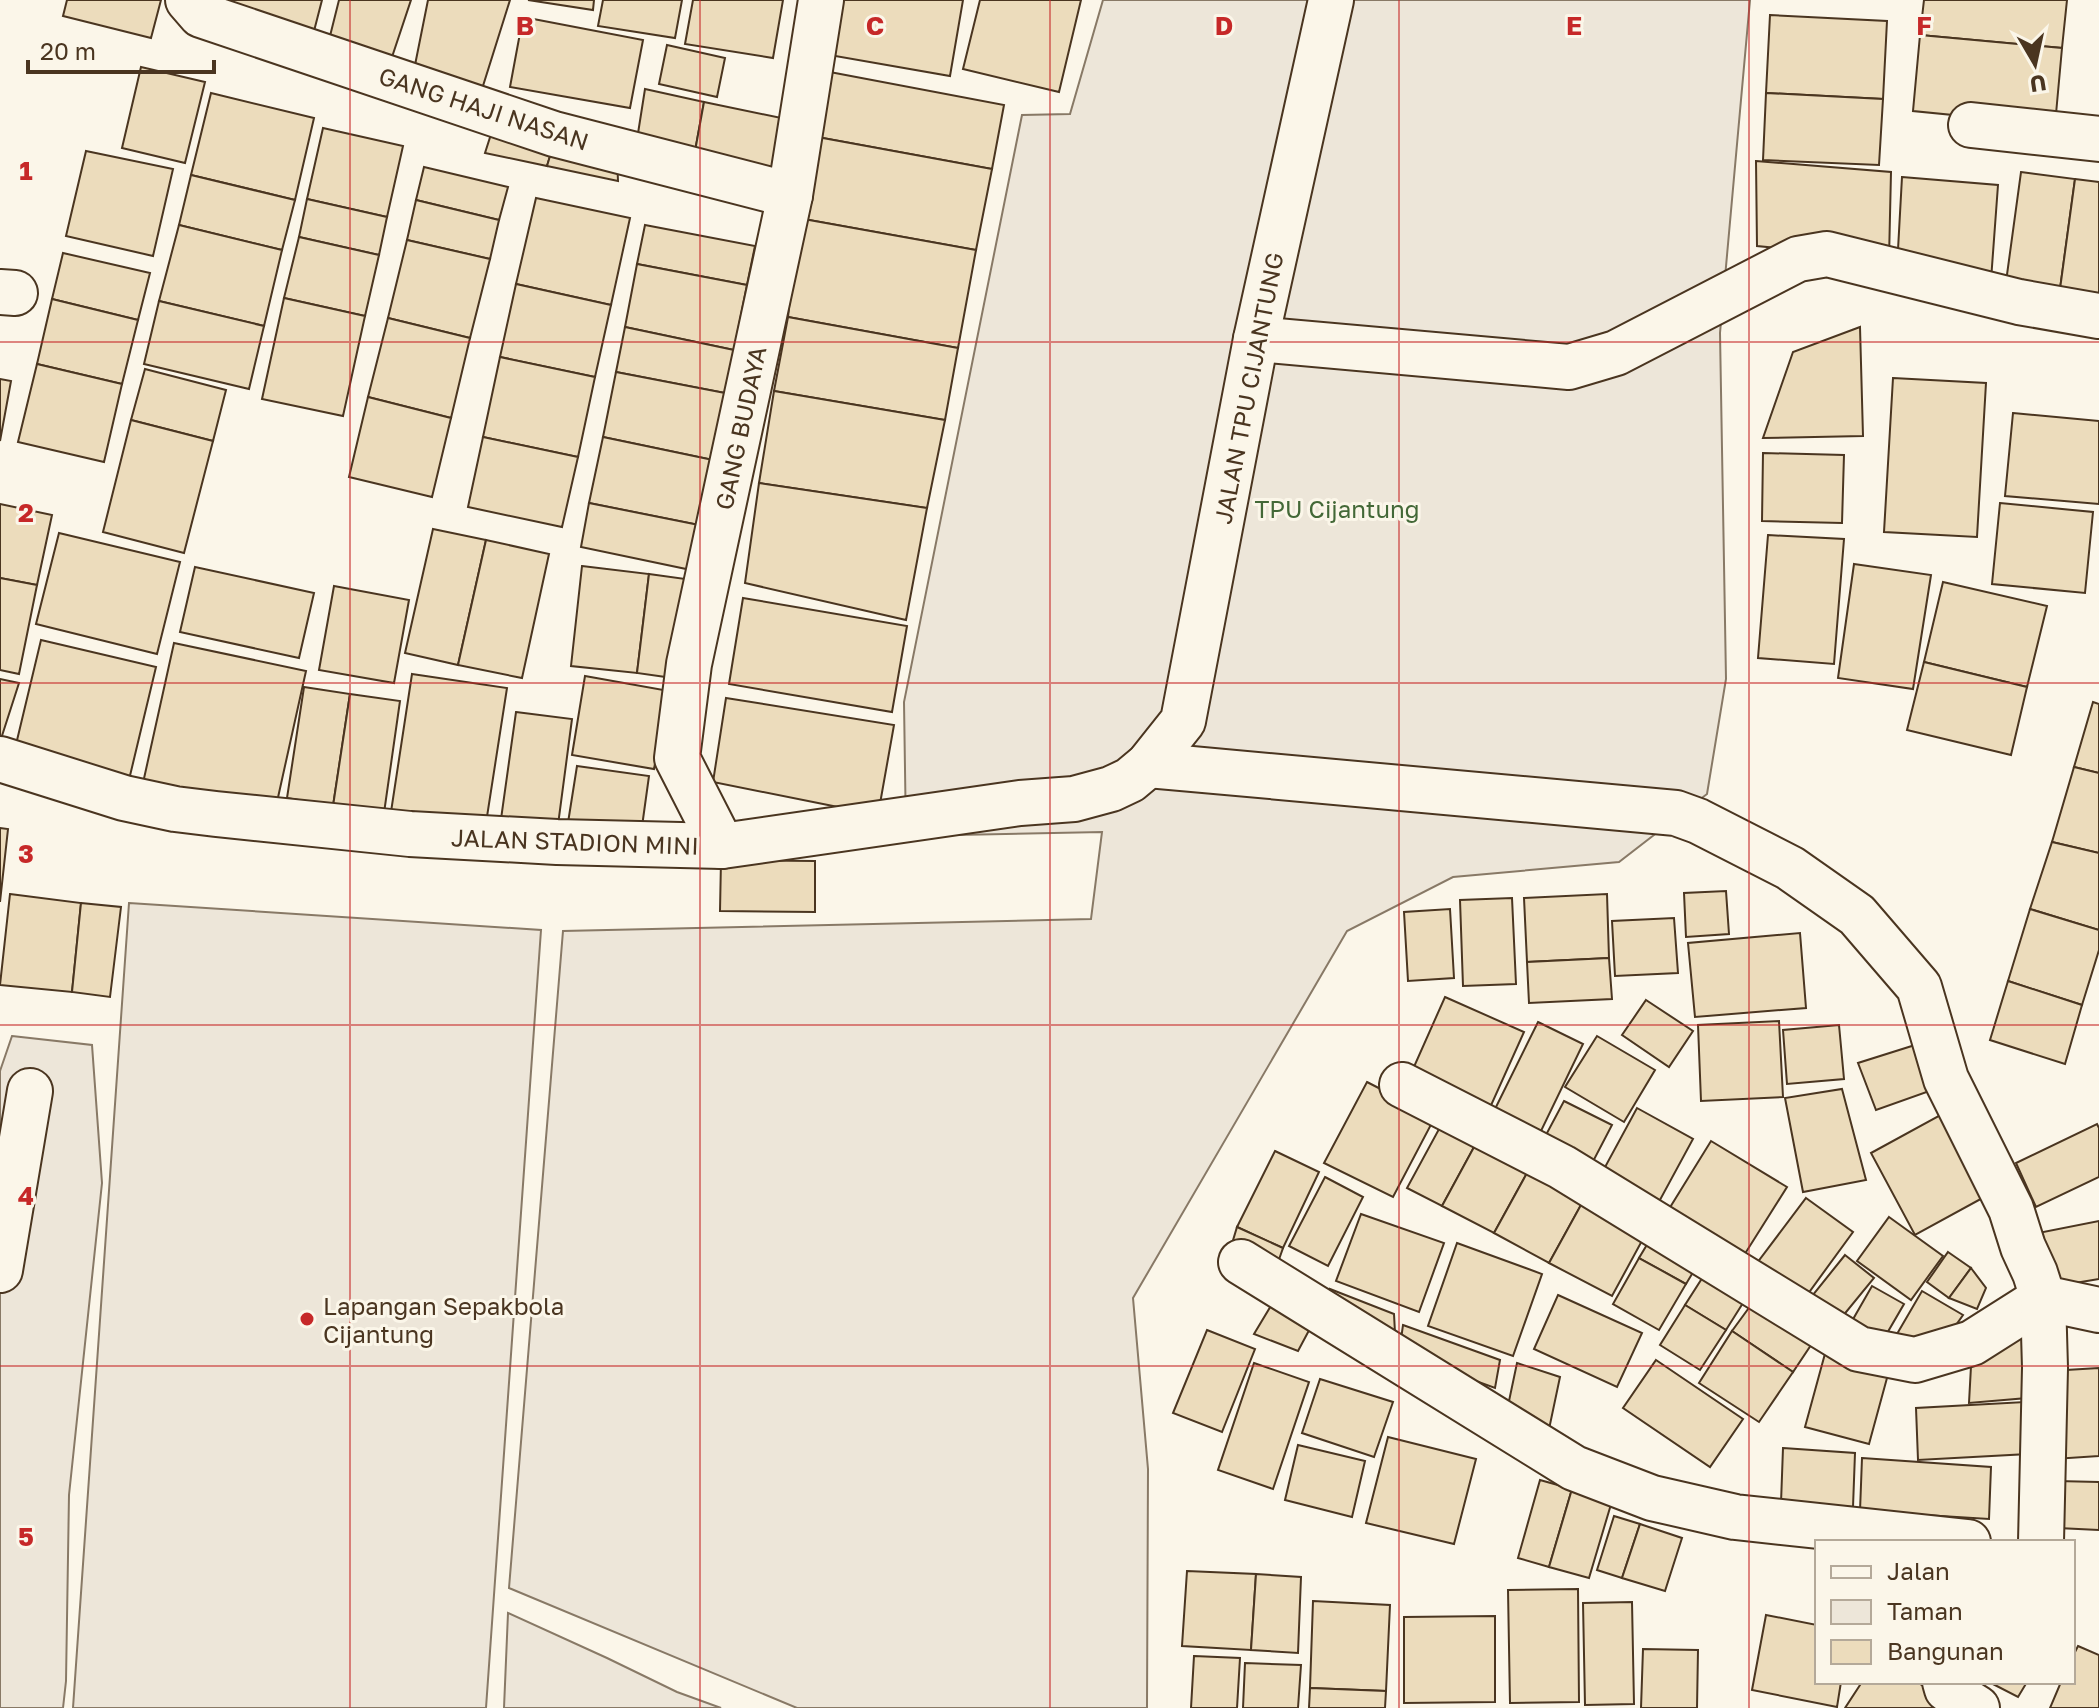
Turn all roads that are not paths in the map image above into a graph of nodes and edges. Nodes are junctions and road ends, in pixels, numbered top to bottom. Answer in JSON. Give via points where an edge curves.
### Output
{"nodes":[{"id":1,"x":188,"y":0,"type":"edge"},
{"id":2,"x":821,"y":0,"type":"edge"},
{"id":3,"x":1331,"y":0,"type":"edge"},
{"id":4,"x":1971,"y":125,"type":"dead end"},
{"id":5,"x":2099,"y":139,"type":"edge"},
{"id":6,"x":790,"y":195,"type":"junction"},
{"id":7,"x":2099,"y":316,"type":"edge"},
{"id":8,"x":1256,"y":339,"type":"junction"},
{"id":9,"x":0,"y":759,"type":"edge"},
{"id":10,"x":1148,"y":765,"type":"junction"},
{"id":11,"x":722,"y":846,"type":"junction"},
{"id":12,"x":1402,"y":1085,"type":"dead end"},
{"id":13,"x":30,"y":1091,"type":"dead end"},
{"id":14,"x":1241,"y":1262,"type":"dead end"},
{"id":15,"x":0,"y":1270,"type":"edge"},
{"id":16,"x":2043,"y":1298,"type":"junction"},
{"id":17,"x":2099,"y":1310,"type":"edge"},
{"id":18,"x":1949,"y":1540,"type":"edge"},
{"id":19,"x":2041,"y":1540,"type":"edge"},
{"id":20,"x":1946,"y":1684,"type":"edge"},
{"id":21,"x":1977,"y":1708,"type":"edge"}],
"edges":[{"from":1,"to":6,"type":"street","name":"GANG HAJI NASAN","via":[[201,15],[554,134]]},
{"from":2,"to":6,"type":"street","name":"GANG BUDAYA"},
{"from":3,"to":8,"type":"street","name":"JALAN TPU CIJANTUNG"},
{"from":4,"to":5,"type":"street"},
{"from":6,"to":11,"type":"street","name":"GANG BUDAYA","via":[[689,664],[677,758]]},
{"from":7,"to":8,"type":"street","via":[[2019,302],[1827,254],[1798,259],[1616,353],[1569,367]]},
{"from":8,"to":10,"type":"street","name":"JALAN TPU CIJANTUNG","via":[[1183,721]]},
{"from":9,"to":11,"type":"street","name":"JALAN STADION MINI","via":[[175,809],[410,834]]},
{"from":10,"to":11,"type":"street","name":"JALAN STADION MINI","via":[[1111,789],[1074,799]]},
{"from":10,"to":16,"type":"street","via":[[1676,813],[1790,868],[1857,915],[1919,987],[1946,1079],[2011,1209]]},
{"from":12,"to":16,"type":"street","via":[[1562,1167],[1859,1349],[1915,1360],[1972,1343]]},
{"from":13,"to":15,"type":"street"},
{"from":14,"to":18,"type":"street","via":[[1574,1468],[1652,1498],[1735,1517]]},
{"from":16,"to":17,"type":"street"},
{"from":16,"to":19,"type":"street"},
{"from":20,"to":21,"type":"street"}]}
